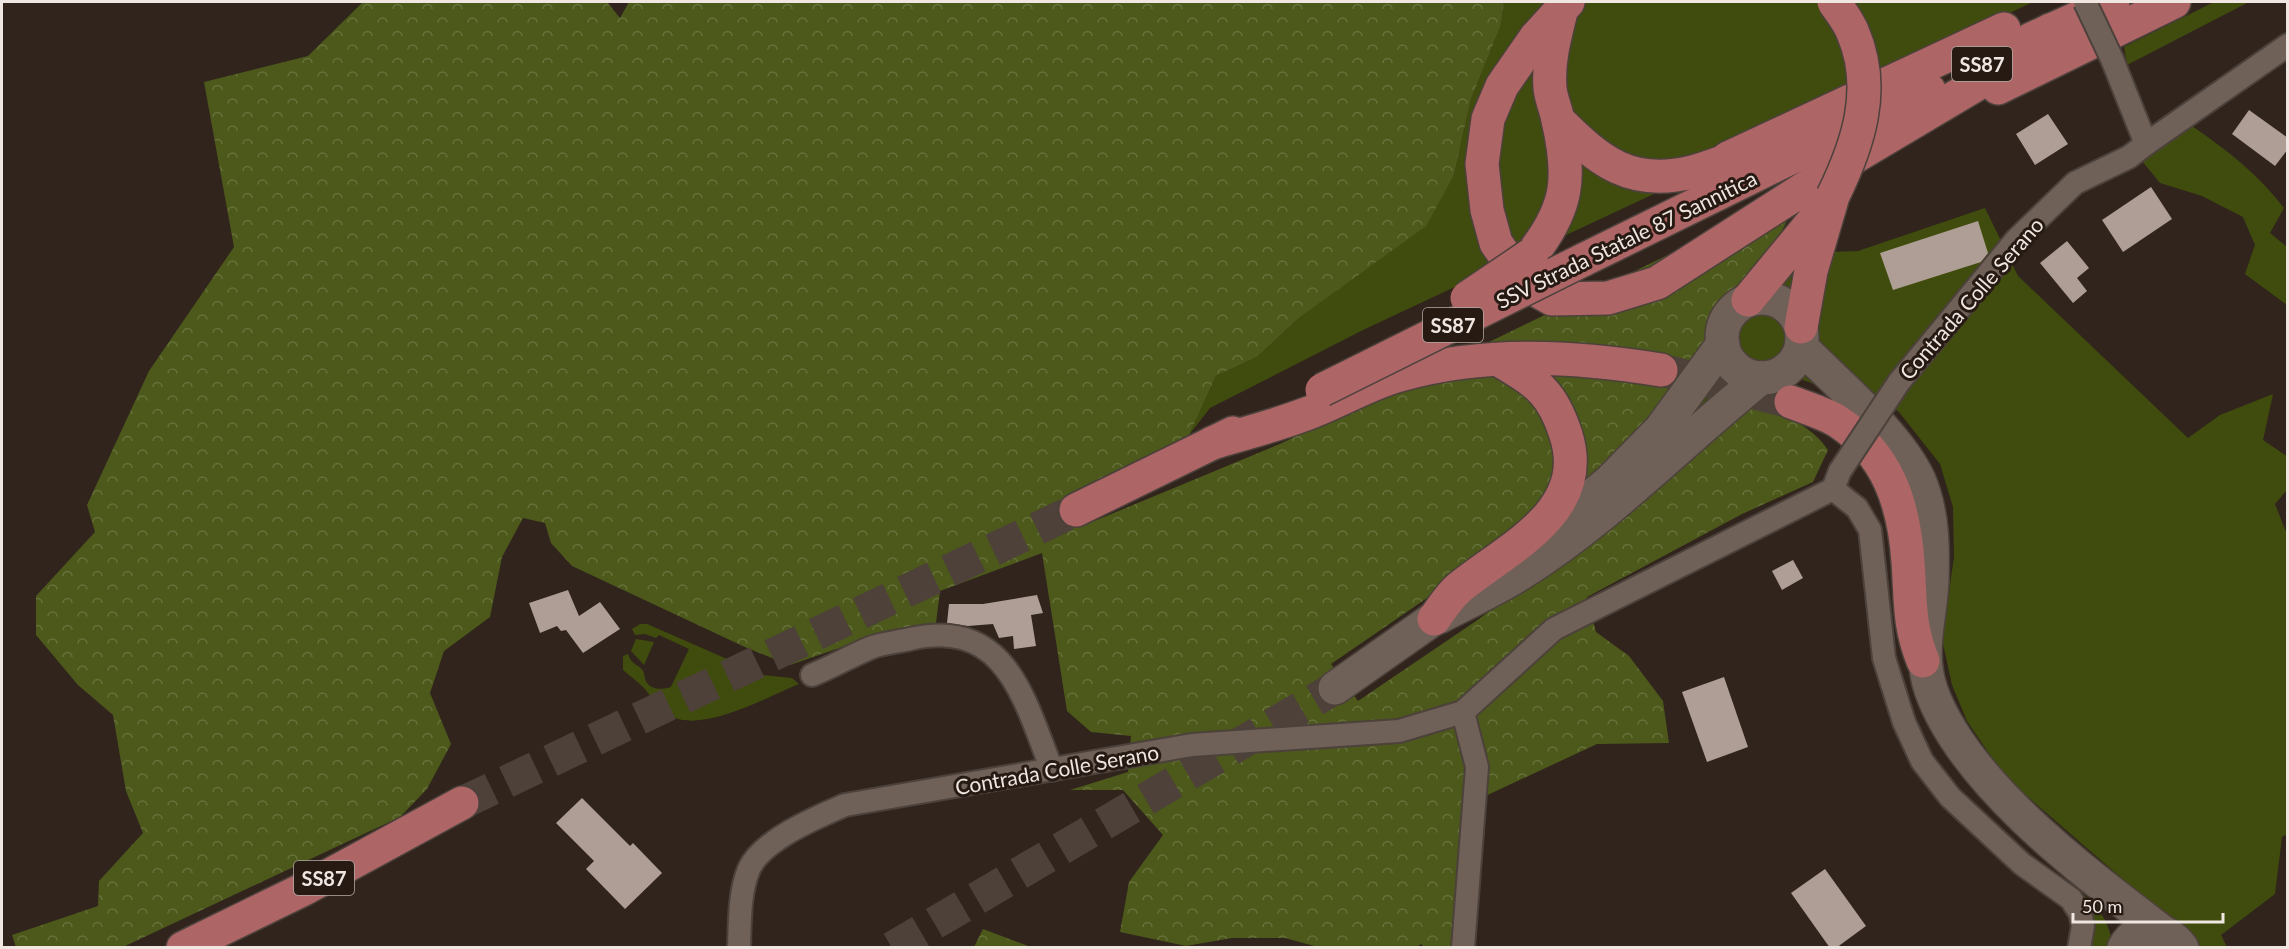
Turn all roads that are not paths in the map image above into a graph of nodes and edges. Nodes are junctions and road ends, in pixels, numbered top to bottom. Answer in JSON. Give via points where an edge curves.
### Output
{"nodes":[{"id":1,"x":1834,"y":2,"type":"edge"},
{"id":2,"x":2085,"y":2,"type":"edge"},
{"id":3,"x":2113,"y":2,"type":"edge"},
{"id":4,"x":2174,"y":2,"type":"edge"},
{"id":5,"x":1565,"y":4,"type":"edge"},
{"id":6,"x":2054,"y":16,"type":"edge"},
{"id":7,"x":2004,"y":28,"type":"junction"},
{"id":8,"x":2288,"y":45,"type":"edge"},
{"id":9,"x":1914,"y":97,"type":"junction"},
{"id":10,"x":1558,"y":120,"type":"junction"},
{"id":11,"x":2146,"y":144,"type":"junction"},
{"id":12,"x":1728,"y":158,"type":"junction"},
{"id":13,"x":1837,"y":165,"type":"junction"},
{"id":14,"x":1748,"y":300,"type":"junction"},
{"id":15,"x":1801,"y":338,"type":"junction"},
{"id":16,"x":1722,"y":344,"type":"junction"},
{"id":17,"x":1499,"y":360,"type":"junction"},
{"id":18,"x":1661,"y":370,"type":"tunnel mouth"},
{"id":19,"x":1776,"y":386,"type":"junction"},
{"id":20,"x":1322,"y":390,"type":"junction"},
{"id":21,"x":1865,"y":411,"type":"junction"},
{"id":22,"x":1212,"y":443,"type":"junction"},
{"id":23,"x":1836,"y":480,"type":"junction"},
{"id":24,"x":1076,"y":510,"type":"tunnel mouth"},
{"id":25,"x":1434,"y":619,"type":"junction"},
{"id":26,"x":1923,"y":661,"type":"junction"},
{"id":27,"x":812,"y":675,"type":"dead end"},
{"id":28,"x":1335,"y":688,"type":"tunnel mouth"},
{"id":29,"x":1463,"y":712,"type":"junction"},
{"id":30,"x":1052,"y":770,"type":"junction"},
{"id":31,"x":462,"y":803,"type":"tunnel mouth"},
{"id":32,"x":2095,"y":881,"type":"junction"},
{"id":33,"x":2176,"y":943,"type":"edge"},
{"id":34,"x":2125,"y":945,"type":"edge"},
{"id":35,"x":2079,"y":947,"type":"edge"},
{"id":36,"x":183,"y":948,"type":"edge"},
{"id":37,"x":739,"y":948,"type":"edge"},
{"id":38,"x":1463,"y":948,"type":"edge"}],
"edges":[{"from":1,"to":13,"type":"main road","bridge":true,"via":[[1853,32],[1863,69],[1865,99],[1853,156]]},
{"from":2,"to":11,"type":"street","bridge":true},
{"from":3,"to":6,"type":"main road","name":"SSV Strada Statale 87 Sannitica","number":"SS87"},
{"from":4,"to":13,"type":"main road"},
{"from":5,"to":10,"type":"main road","via":[[1550,60],[1550,90]]},
{"from":5,"to":13,"type":"main road","via":[[1502,86],[1488,119],[1482,164],[1487,210],[1496,243],[1525,284],[1552,299],[1608,298],[1657,283]]},
{"from":6,"to":7,"type":"main road"},
{"from":6,"to":9,"type":"main road","name":"SSV Strada Statale 87 Sannitica","number":"SS87"},
{"from":6,"to":13,"type":"main road","via":[[1989,77]]},
{"from":7,"to":9,"type":"main road"},
{"from":7,"to":12,"type":"main road"},
{"from":8,"to":11,"type":"street","name":"Contrada Colle Serano"},
{"from":9,"to":13,"type":"main road","name":"SSV Strada Statale 87 Sannitica","number":"SS87"},
{"from":10,"to":12,"type":"main road","via":[[1589,150],[1621,171],[1662,178]]},
{"from":10,"to":20,"type":"main road","bridge":true,"via":[[1565,160],[1564,201],[1549,232],[1532,254],[1478,292],[1401,332]]},
{"from":11,"to":23,"type":"street","name":"Contrada Colle Serano","bridge":true,"via":[[2129,157],[2075,183],[2016,240],[1899,382]]},
{"from":12,"to":13,"type":"main road"},
{"from":13,"to":14,"type":"main road"},
{"from":13,"to":15,"type":"main road","via":[[1811,271]]},
{"from":13,"to":20,"type":"main road","name":"SSV Strada Statale 87 Sannitica","number":"SS87","bridge":true,"via":[[1583,260]]},
{"from":14,"to":15,"type":"main road","via":[[1774,300],[1796,315]]},
{"from":14,"to":16,"type":"main road","via":[[1725,323]]},
{"from":15,"to":19,"type":"main road","via":[[1792,366]]},
{"from":15,"to":21,"type":"main road"},
{"from":16,"to":19,"type":"main road","via":[[1736,368]]},
{"from":16,"to":25,"type":"main road","via":[[1661,429],[1609,482]]},
{"from":17,"to":18,"type":"main road","via":[[1604,361]]},
{"from":17,"to":22,"type":"main road","via":[[1455,362],[1398,375],[1303,415]]},
{"from":17,"to":25,"type":"main road","via":[[1537,383],[1557,408],[1569,445],[1569,481],[1558,505],[1543,524],[1458,589]]},
{"from":19,"to":21,"type":"main road"},
{"from":19,"to":25,"type":"main road","via":[[1713,417],[1650,475],[1520,575]]},
{"from":19,"to":26,"type":"main road","via":[[1837,421],[1873,451],[1891,480],[1908,561],[1913,635]]},
{"from":20,"to":22,"type":"main road","name":"SSV Strada Statale 87 Sannitica","number":"SS87"},
{"from":21,"to":26,"type":"main road","via":[[1919,479],[1930,516],[1931,592]]},
{"from":22,"to":24,"type":"main road","name":"SSV Strada Statale 87 Sannitica","number":"SS87"},
{"from":23,"to":29,"type":"street","name":"Contrada Colle Serano","via":[[1554,629]]},
{"from":23,"to":35,"type":"street","via":[[1870,530],[1884,658],[1904,722],[1922,761],[1958,805],[2022,864],[2071,899],[2083,926]]},
{"from":25,"to":28,"type":"main road"},
{"from":26,"to":32,"type":"main road","via":[[1950,728],[1974,762],[2005,797]]},
{"from":27,"to":30,"type":"street","via":[[872,647],[916,637],[946,633],[979,642],[1002,662],[1022,697]]},
{"from":29,"to":30,"type":"street","name":"Contrada Colle Serano","via":[[1399,731],[1192,745]]},
{"from":29,"to":38,"type":"street","via":[[1477,767]]},
{"from":30,"to":37,"type":"street","name":"Contrada Colle Serano","via":[[845,805],[804,824],[765,851],[750,867],[742,892]]},
{"from":31,"to":36,"type":"main road","number":"SS87","via":[[304,889]]},
{"from":32,"to":33,"type":"main road"},
{"from":32,"to":34,"type":"main road","via":[[2112,908]]},
{"from":33,"to":34,"type":"main road","via":[[2141,932]]}]}
